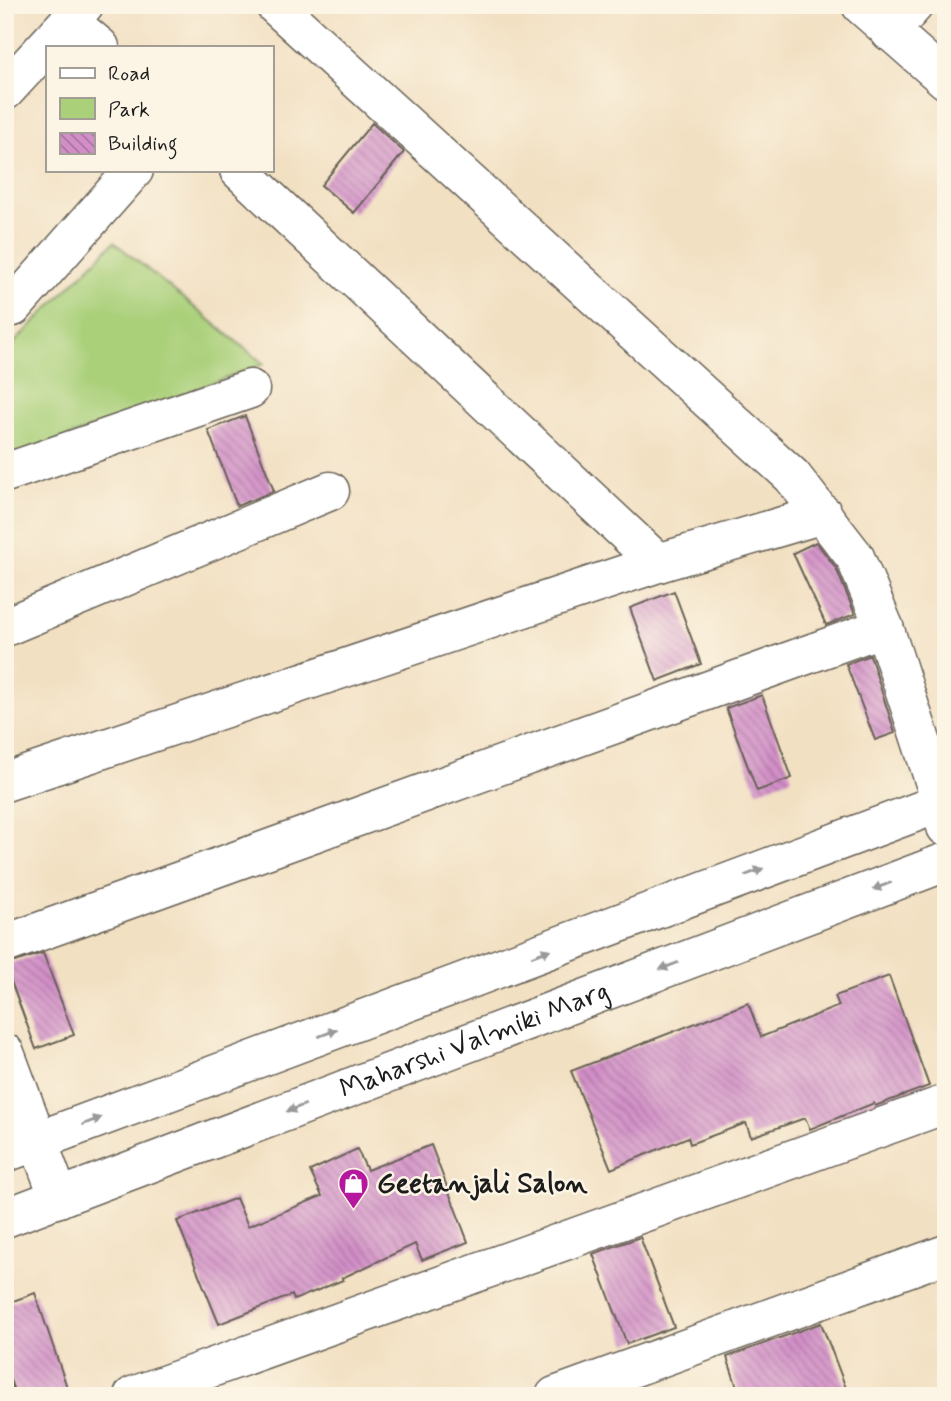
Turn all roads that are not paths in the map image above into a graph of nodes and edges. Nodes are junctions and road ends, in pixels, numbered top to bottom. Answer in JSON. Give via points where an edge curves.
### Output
{"nodes":[{"id":1,"x":275,"y":5,"type":"edge"},
{"id":2,"x":861,"y":5,"type":"edge"},
{"id":3,"x":77,"y":14,"type":"edge"},
{"id":4,"x":902,"y":19,"type":"edge"},
{"id":5,"x":47,"y":46,"type":"edge"},
{"id":6,"x":99,"y":46,"type":"edge"},
{"id":7,"x":46,"y":47,"type":"edge"},
{"id":8,"x":946,"y":80,"type":"edge"},
{"id":9,"x":5,"y":91,"type":"edge"},
{"id":10,"x":132,"y":172,"type":"edge"},
{"id":11,"x":241,"y":172,"type":"edge"},
{"id":12,"x":13,"y":307,"type":"dead end"},
{"id":13,"x":250,"y":389,"type":"dead end"},
{"id":14,"x":5,"y":473,"type":"edge"},
{"id":15,"x":330,"y":491,"type":"dead end"},
{"id":16,"x":823,"y":514,"type":"junction"},
{"id":17,"x":658,"y":563,"type":"junction"},
{"id":18,"x":5,"y":627,"type":"edge"},
{"id":19,"x":884,"y":627,"type":"junction"},
{"id":20,"x":5,"y":782,"type":"edge"},
{"id":21,"x":944,"y":810,"type":"edge"},
{"id":22,"x":946,"y":862,"type":"edge"},
{"id":23,"x":5,"y":944,"type":"edge"},
{"id":24,"x":5,"y":1053,"type":"edge"},
{"id":25,"x":946,"y":1104,"type":"edge"},
{"id":26,"x":22,"y":1147,"type":"edge"},
{"id":27,"x":59,"y":1198,"type":"junction"},
{"id":28,"x":5,"y":1218,"type":"edge"},
{"id":29,"x":946,"y":1254,"type":"edge"},
{"id":30,"x":133,"y":1396,"type":"edge"},
{"id":31,"x":555,"y":1396,"type":"edge"}],
"edges":[{"from":1,"to":16,"type":"street","via":[[792,476]]},
{"from":2,"to":4,"type":"street"},
{"from":3,"to":5,"type":"street"},
{"from":3,"to":6,"type":"street"},
{"from":4,"to":8,"type":"street"},
{"from":7,"to":9,"type":"street"},
{"from":10,"to":12,"type":"street"},
{"from":11,"to":17,"type":"street"},
{"from":13,"to":14,"type":"street"},
{"from":15,"to":18,"type":"street"},
{"from":16,"to":17,"type":"street"},
{"from":16,"to":19,"type":"street","via":[[855,558]]},
{"from":17,"to":20,"type":"street"},
{"from":19,"to":21,"type":"street"},
{"from":19,"to":23,"type":"street"},
{"from":26,"to":21,"type":"street","name":"Maharshi Valmiki Marg","one_way":true},
{"from":22,"to":27,"type":"street","name":"Maharshi Valmiki Marg","one_way":true},
{"from":24,"to":26,"type":"street"},
{"from":25,"to":30,"type":"street"},
{"from":26,"to":27,"type":"street"},
{"from":27,"to":28,"type":"street","name":"Maharshi Valmiki Marg"},
{"from":29,"to":31,"type":"street"}]}
